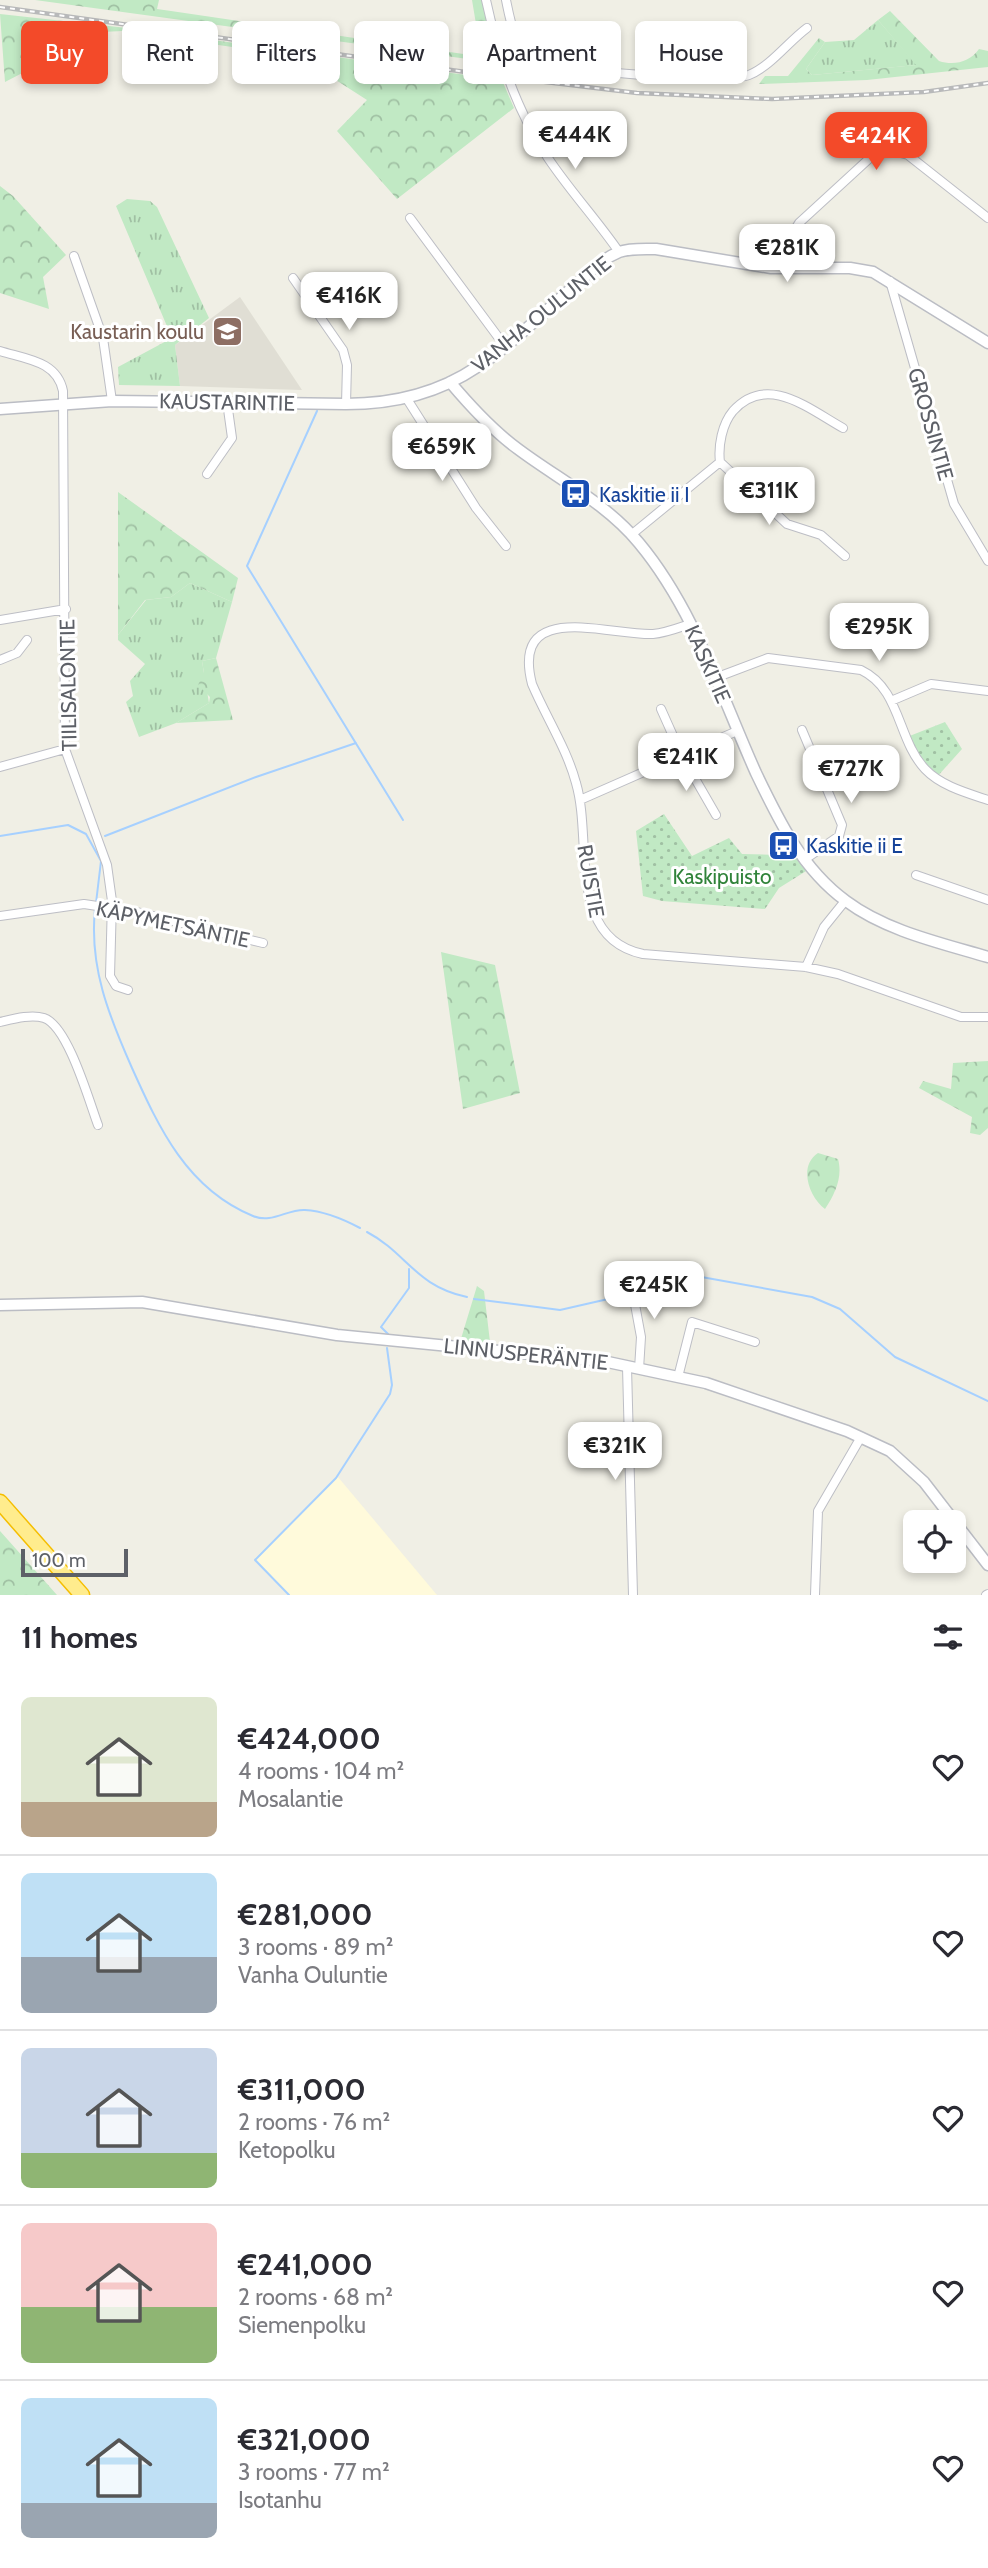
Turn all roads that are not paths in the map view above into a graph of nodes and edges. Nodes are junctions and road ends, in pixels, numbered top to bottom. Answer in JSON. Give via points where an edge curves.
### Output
{"nodes":[{"id":1,"x":486,"y":0,"type":"edge"},
{"id":2,"x":506,"y":0,"type":"edge"},
{"id":3,"x":807,"y":28,"type":"dead end"},
{"id":4,"x":410,"y":218,"type":"dead end"},
{"id":5,"x":988,"y":218,"type":"edge"},
{"id":6,"x":620,"y":252,"type":"junction"},
{"id":7,"x":74,"y":256,"type":"dead end"},
{"id":8,"x":785,"y":268,"type":"junction"},
{"id":9,"x":293,"y":278,"type":"dead end"},
{"id":10,"x":890,"y":281,"type":"junction"},
{"id":11,"x":988,"y":343,"type":"edge"},
{"id":12,"x":505,"y":345,"type":"junction"},
{"id":13,"x":0,"y":351,"type":"edge"},
{"id":14,"x":450,"y":382,"type":"junction"},
{"id":15,"x":407,"y":399,"type":"junction"},
{"id":16,"x":112,"y":401,"type":"junction"},
{"id":17,"x":227,"y":402,"type":"junction"},
{"id":18,"x":63,"y":404,"type":"junction"},
{"id":19,"x":346,"y":404,"type":"junction"},
{"id":20,"x":0,"y":409,"type":"edge"},
{"id":21,"x":844,"y":428,"type":"dead end"},
{"id":22,"x":720,"y":462,"type":"junction"},
{"id":23,"x":206,"y":474,"type":"dead end"},
{"id":24,"x":631,"y":535,"type":"junction"},
{"id":25,"x":506,"y":546,"type":"dead end"},
{"id":26,"x":845,"y":556,"type":"dead end"},
{"id":27,"x":988,"y":561,"type":"edge"},
{"id":28,"x":66,"y":609,"type":"junction"},
{"id":29,"x":0,"y":620,"type":"edge"},
{"id":30,"x":690,"y":624,"type":"junction"},
{"id":31,"x":27,"y":640,"type":"dead end"},
{"id":32,"x":0,"y":660,"type":"edge"},
{"id":33,"x":715,"y":678,"type":"junction"},
{"id":34,"x":988,"y":691,"type":"edge"},
{"id":35,"x":891,"y":701,"type":"junction"},
{"id":36,"x":661,"y":709,"type":"dead end"},
{"id":37,"x":802,"y":730,"type":"dead end"},
{"id":38,"x":737,"y":731,"type":"junction"},
{"id":39,"x":65,"y":749,"type":"junction"},
{"id":40,"x":682,"y":756,"type":"junction"},
{"id":41,"x":0,"y":767,"type":"edge"},
{"id":42,"x":580,"y":800,"type":"junction"},
{"id":43,"x":988,"y":800,"type":"edge"},
{"id":44,"x":716,"y":815,"type":"dead end"},
{"id":45,"x":804,"y":860,"type":"junction"},
{"id":46,"x":916,"y":874,"type":"dead end"},
{"id":47,"x":988,"y":900,"type":"edge"},
{"id":48,"x":845,"y":901,"type":"junction"},
{"id":49,"x":112,"y":908,"type":"junction"},
{"id":50,"x":0,"y":916,"type":"edge"},
{"id":51,"x":263,"y":943,"type":"dead end"},
{"id":52,"x":988,"y":957,"type":"edge"},
{"id":53,"x":806,"y":967,"type":"junction"},
{"id":54,"x":128,"y":990,"type":"dead end"},
{"id":55,"x":988,"y":1017,"type":"edge"},
{"id":56,"x":0,"y":1021,"type":"edge"},
{"id":57,"x":99,"y":1125,"type":"dead end"},
{"id":58,"x":637,"y":1272,"type":"dead end"},
{"id":59,"x":0,"y":1305,"type":"edge"},
{"id":60,"x":755,"y":1342,"type":"dead end"},
{"id":61,"x":633,"y":1368,"type":"junction"},
{"id":62,"x":678,"y":1377,"type":"junction"},
{"id":63,"x":861,"y":1437,"type":"junction"},
{"id":64,"x":0,"y":1502,"type":"edge"},
{"id":65,"x":988,"y":1565,"type":"edge"},
{"id":66,"x":82,"y":1595,"type":"edge"},
{"id":67,"x":634,"y":1595,"type":"edge"},
{"id":68,"x":815,"y":1595,"type":"edge"}],
"edges":[{"from":1,"to":6,"type":"street","via":[[501,62],[528,124],[549,160]]},
{"from":2,"to":3,"type":"street","via":[[516,37],[528,56],[574,69],[743,77],[757,71]]},
{"from":4,"to":12,"type":"street"},
{"from":5,"to":8,"type":"street","via":[[908,155],[886,149],[872,156],[799,223],[789,239]]},
{"from":6,"to":8,"type":"street","name":"VANHA OULUNTIE","via":[[656,249]]},
{"from":6,"to":12,"type":"street","name":"VANHA OULUNTIE","via":[[593,267]]},
{"from":7,"to":16,"type":"street","via":[[103,338]]},
{"from":8,"to":10,"type":"street","name":"VANHA OULUNTIE","via":[[850,268]]},
{"from":9,"to":19,"type":"street","via":[[343,350]]},
{"from":10,"to":11,"type":"street","name":"VANHA OULUNTIE"},
{"from":10,"to":27,"type":"street","name":"GROSSINTIE","via":[[954,504]]},
{"from":12,"to":14,"type":"street","name":"VANHA OULUNTIE"},
{"from":13,"to":18,"type":"street","name":"TIILISALONTIE","via":[[52,368],[60,377]]},
{"from":14,"to":15,"type":"street","name":"KAUSTARINTIE"},
{"from":14,"to":24,"type":"street","name":"KASKITIE","via":[[497,433],[596,503]]},
{"from":15,"to":19,"type":"street","name":"KAUSTARINTIE"},
{"from":15,"to":25,"type":"street","via":[[475,508]]},
{"from":16,"to":17,"type":"street","name":"KAUSTARINTIE"},
{"from":16,"to":18,"type":"street","name":"KAUSTARINTIE"},
{"from":17,"to":19,"type":"street","name":"KAUSTARINTIE"},
{"from":17,"to":23,"type":"street","via":[[232,438]]},
{"from":18,"to":20,"type":"street","name":"KAUSTARINTIE"},
{"from":18,"to":28,"type":"street","name":"TIILISALONTIE"},
{"from":21,"to":22,"type":"street","via":[[785,396],[760,393],[730,415],[720,442]]},
{"from":22,"to":24,"type":"street"},
{"from":22,"to":26,"type":"street","via":[[788,524],[821,535]]},
{"from":24,"to":30,"type":"street","name":"KASKITIE"},
{"from":28,"to":29,"type":"street"},
{"from":28,"to":39,"type":"street","name":"TIILISALONTIE"},
{"from":30,"to":33,"type":"street","name":"KASKITIE"},
{"from":30,"to":42,"type":"street","name":"RUISTIE","via":[[652,634],[564,626],[536,643],[529,662],[532,684]]},
{"from":31,"to":32,"type":"street","via":[[17,653]]},
{"from":33,"to":35,"type":"street","via":[[760,660],[797,660],[861,670],[880,683]]},
{"from":33,"to":38,"type":"street","name":"KASKITIE"},
{"from":34,"to":35,"type":"street","via":[[932,684]]},
{"from":35,"to":43,"type":"street","via":[[927,771]]},
{"from":36,"to":40,"type":"street"},
{"from":37,"to":45,"type":"street","via":[[842,825],[839,836]]},
{"from":38,"to":40,"type":"street"},
{"from":38,"to":45,"type":"street","name":"KASKITIE","via":[[790,841]]},
{"from":39,"to":41,"type":"street"},
{"from":39,"to":49,"type":"street","name":"TIILISALONTIE","via":[[104,855]]},
{"from":40,"to":42,"type":"street"},
{"from":40,"to":44,"type":"street"},
{"from":42,"to":53,"type":"street","name":"RUISTIE","via":[[592,912],[616,945],[643,954]]},
{"from":45,"to":48,"type":"street","name":"KASKITIE"},
{"from":46,"to":47,"type":"street"},
{"from":48,"to":52,"type":"street","name":"KASKITIE","via":[[888,924]]},
{"from":48,"to":53,"type":"street","via":[[824,927]]},
{"from":49,"to":50,"type":"street","name":"KÄPYMETSÄNTIE","via":[[84,904]]},
{"from":49,"to":51,"type":"street","name":"KÄPYMETSÄNTIE"},
{"from":49,"to":54,"type":"street","name":"TIILISALONTIE","via":[[110,976],[116,986]]},
{"from":53,"to":55,"type":"street","name":"RUISTIE","via":[[961,1017]]},
{"from":56,"to":57,"type":"street","via":[[35,1017],[53,1024],[70,1052]]},
{"from":58,"to":61,"type":"street","via":[[634,1299],[641,1337]]},
{"from":59,"to":61,"type":"street","name":"LINNUSPERÄNTIE","via":[[142,1302],[337,1335]]},
{"from":60,"to":62,"type":"street","via":[[692,1322]]},
{"from":61,"to":62,"type":"street","name":"LINNUSPERÄNTIE"},
{"from":61,"to":67,"type":"street"},
{"from":62,"to":63,"type":"street","name":"LINNUSPERÄNTIE"},
{"from":63,"to":65,"type":"street","name":"LINNUSPERÄNTIE","via":[[905,1462]]},
{"from":63,"to":68,"type":"street","via":[[818,1511]]},
{"from":64,"to":66,"type":"highway"}]}
